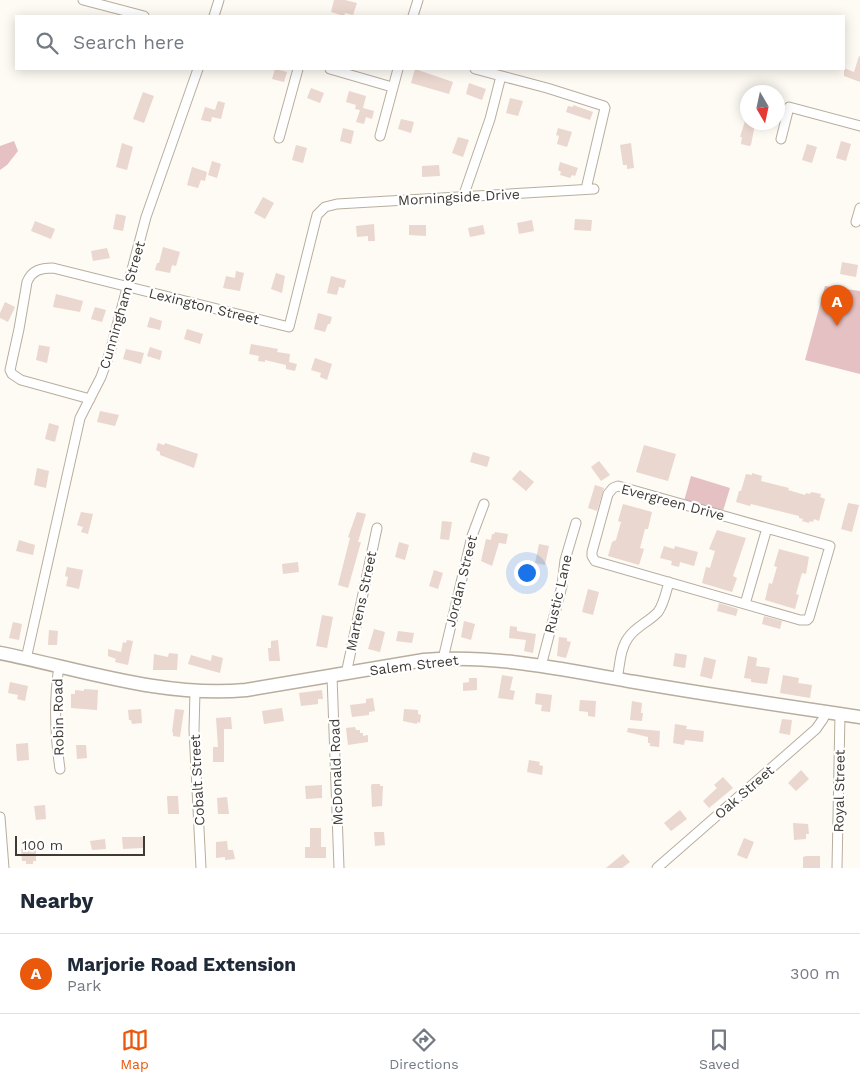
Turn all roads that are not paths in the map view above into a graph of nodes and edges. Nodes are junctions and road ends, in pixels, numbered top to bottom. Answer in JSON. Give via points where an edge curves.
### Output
{"nodes":[{"id":1,"x":83,"y":0,"type":"edge"},
{"id":2,"x":219,"y":0,"type":"edge"},
{"id":3,"x":418,"y":0,"type":"edge"},
{"id":4,"x":140,"y":15,"type":"edge"},
{"id":5,"x":214,"y":15,"type":"edge"},
{"id":6,"x":413,"y":15,"type":"edge"},
{"id":7,"x":198,"y":70,"type":"edge"},
{"id":8,"x":298,"y":70,"type":"edge"},
{"id":9,"x":333,"y":70,"type":"edge"},
{"id":10,"x":398,"y":70,"type":"edge"},
{"id":11,"x":479,"y":70,"type":"edge"},
{"id":12,"x":502,"y":76,"type":"junction"},
{"id":13,"x":392,"y":87,"type":"junction"},
{"id":14,"x":860,"y":126,"type":"edge"},
{"id":15,"x":380,"y":136,"type":"dead end"},
{"id":16,"x":279,"y":138,"type":"dead end"},
{"id":17,"x":781,"y":139,"type":"dead end"},
{"id":18,"x":463,"y":197,"type":"junction"},
{"id":19,"x":325,"y":206,"type":"joint"},
{"id":20,"x":860,"y":208,"type":"edge"},
{"id":21,"x":856,"y":222,"type":"dead end"},
{"id":22,"x":127,"y":287,"type":"junction"},
{"id":23,"x":90,"y":399,"type":"junction"},
{"id":24,"x":484,"y":504,"type":"dead end"},
{"id":25,"x":576,"y":523,"type":"dead end"},
{"id":26,"x":377,"y":528,"type":"dead end"},
{"id":27,"x":767,"y":528,"type":"junction"},
{"id":28,"x":669,"y":582,"type":"junction"},
{"id":29,"x":745,"y":604,"type":"junction"},
{"id":30,"x":0,"y":653,"type":"edge"},
{"id":31,"x":26,"y":658,"type":"junction"},
{"id":32,"x":443,"y":659,"type":"junction"},
{"id":33,"x":59,"y":666,"type":"junction"},
{"id":34,"x":541,"y":666,"type":"junction"},
{"id":35,"x":346,"y":674,"type":"junction"},
{"id":36,"x":332,"y":676,"type":"junction"},
{"id":37,"x":617,"y":679,"type":"junction"},
{"id":38,"x":195,"y":691,"type":"junction"},
{"id":39,"x":826,"y":712,"type":"junction"},
{"id":40,"x":840,"y":714,"type":"junction"},
{"id":41,"x":860,"y":717,"type":"edge"},
{"id":42,"x":60,"y":769,"type":"dead end"},
{"id":43,"x":0,"y":817,"type":"edge"},
{"id":44,"x":4,"y":868,"type":"edge"},
{"id":45,"x":201,"y":868,"type":"edge"},
{"id":46,"x":339,"y":868,"type":"edge"},
{"id":47,"x":657,"y":868,"type":"edge"},
{"id":48,"x":838,"y":868,"type":"edge"}],
"edges":[{"from":1,"to":4,"type":"street"},
{"from":2,"to":5,"type":"street"},
{"from":3,"to":6,"type":"street"},
{"from":7,"to":22,"type":"street","name":"Cunningham Street","via":[[154,192]]},
{"from":8,"to":16,"type":"street"},
{"from":9,"to":13,"type":"street"},
{"from":10,"to":13,"type":"street"},
{"from":11,"to":12,"type":"street"},
{"from":12,"to":18,"type":"street"},
{"from":12,"to":18,"type":"street","name":"Morningside Drive","via":[[605,108],[590,189]]},
{"from":13,"to":15,"type":"street"},
{"from":14,"to":17,"type":"street","via":[[789,107]]},
{"from":18,"to":19,"type":"street","name":"Morningside Drive"},
{"from":19,"to":22,"type":"street","name":"Lexington Street","via":[[317,215],[289,327]]},
{"from":20,"to":21,"type":"street"},
{"from":22,"to":23,"type":"street","name":"Cunningham Street","via":[[110,352]]},
{"from":22,"to":23,"type":"street","name":"Lexington Street","via":[[53,268],[37,270],[30,274],[27,282],[20,329],[10,364],[12,374],[21,380]]},
{"from":23,"to":31,"type":"street","name":"Cunningham Street","via":[[77,430]]},
{"from":24,"to":32,"type":"street","name":"Jordan Street","via":[[472,536]]},
{"from":25,"to":34,"type":"street","name":"Rustic Lane"},
{"from":26,"to":35,"type":"street","name":"Martens Street"},
{"from":27,"to":28,"type":"street","name":"Evergreen Drive","via":[[622,486],[613,488],[608,494],[592,558]]},
{"from":27,"to":29,"type":"street"},
{"from":27,"to":29,"type":"street","name":"Evergreen Drive","via":[[830,546],[807,620]]},
{"from":28,"to":29,"type":"street","name":"Evergreen Drive"},
{"from":28,"to":37,"type":"street","via":[[658,611],[627,639]]},
{"from":30,"to":31,"type":"street","name":"Salem Street"},
{"from":31,"to":33,"type":"street","name":"Salem Street"},
{"from":32,"to":34,"type":"street","name":"Salem Street"},
{"from":32,"to":35,"type":"street","name":"Salem Street"},
{"from":33,"to":38,"type":"street","name":"Salem Street"},
{"from":33,"to":42,"type":"street","name":"Robin Road","via":[[56,698]]},
{"from":34,"to":37,"type":"street","name":"Salem Street"},
{"from":35,"to":36,"type":"street","name":"Salem Street"},
{"from":36,"to":38,"type":"street","name":"Salem Street","via":[[246,690]]},
{"from":36,"to":46,"type":"street","name":"McDonald Road"},
{"from":37,"to":39,"type":"street","name":"Salem Street"},
{"from":38,"to":45,"type":"street","name":"Cobalt Street"},
{"from":39,"to":40,"type":"street","name":"Salem Street"},
{"from":39,"to":47,"type":"street","name":"Oak Street","via":[[816,729]]},
{"from":40,"to":41,"type":"street","name":"Salem Street"},
{"from":40,"to":48,"type":"street","name":"Royal Street"},
{"from":43,"to":44,"type":"street"}]}
